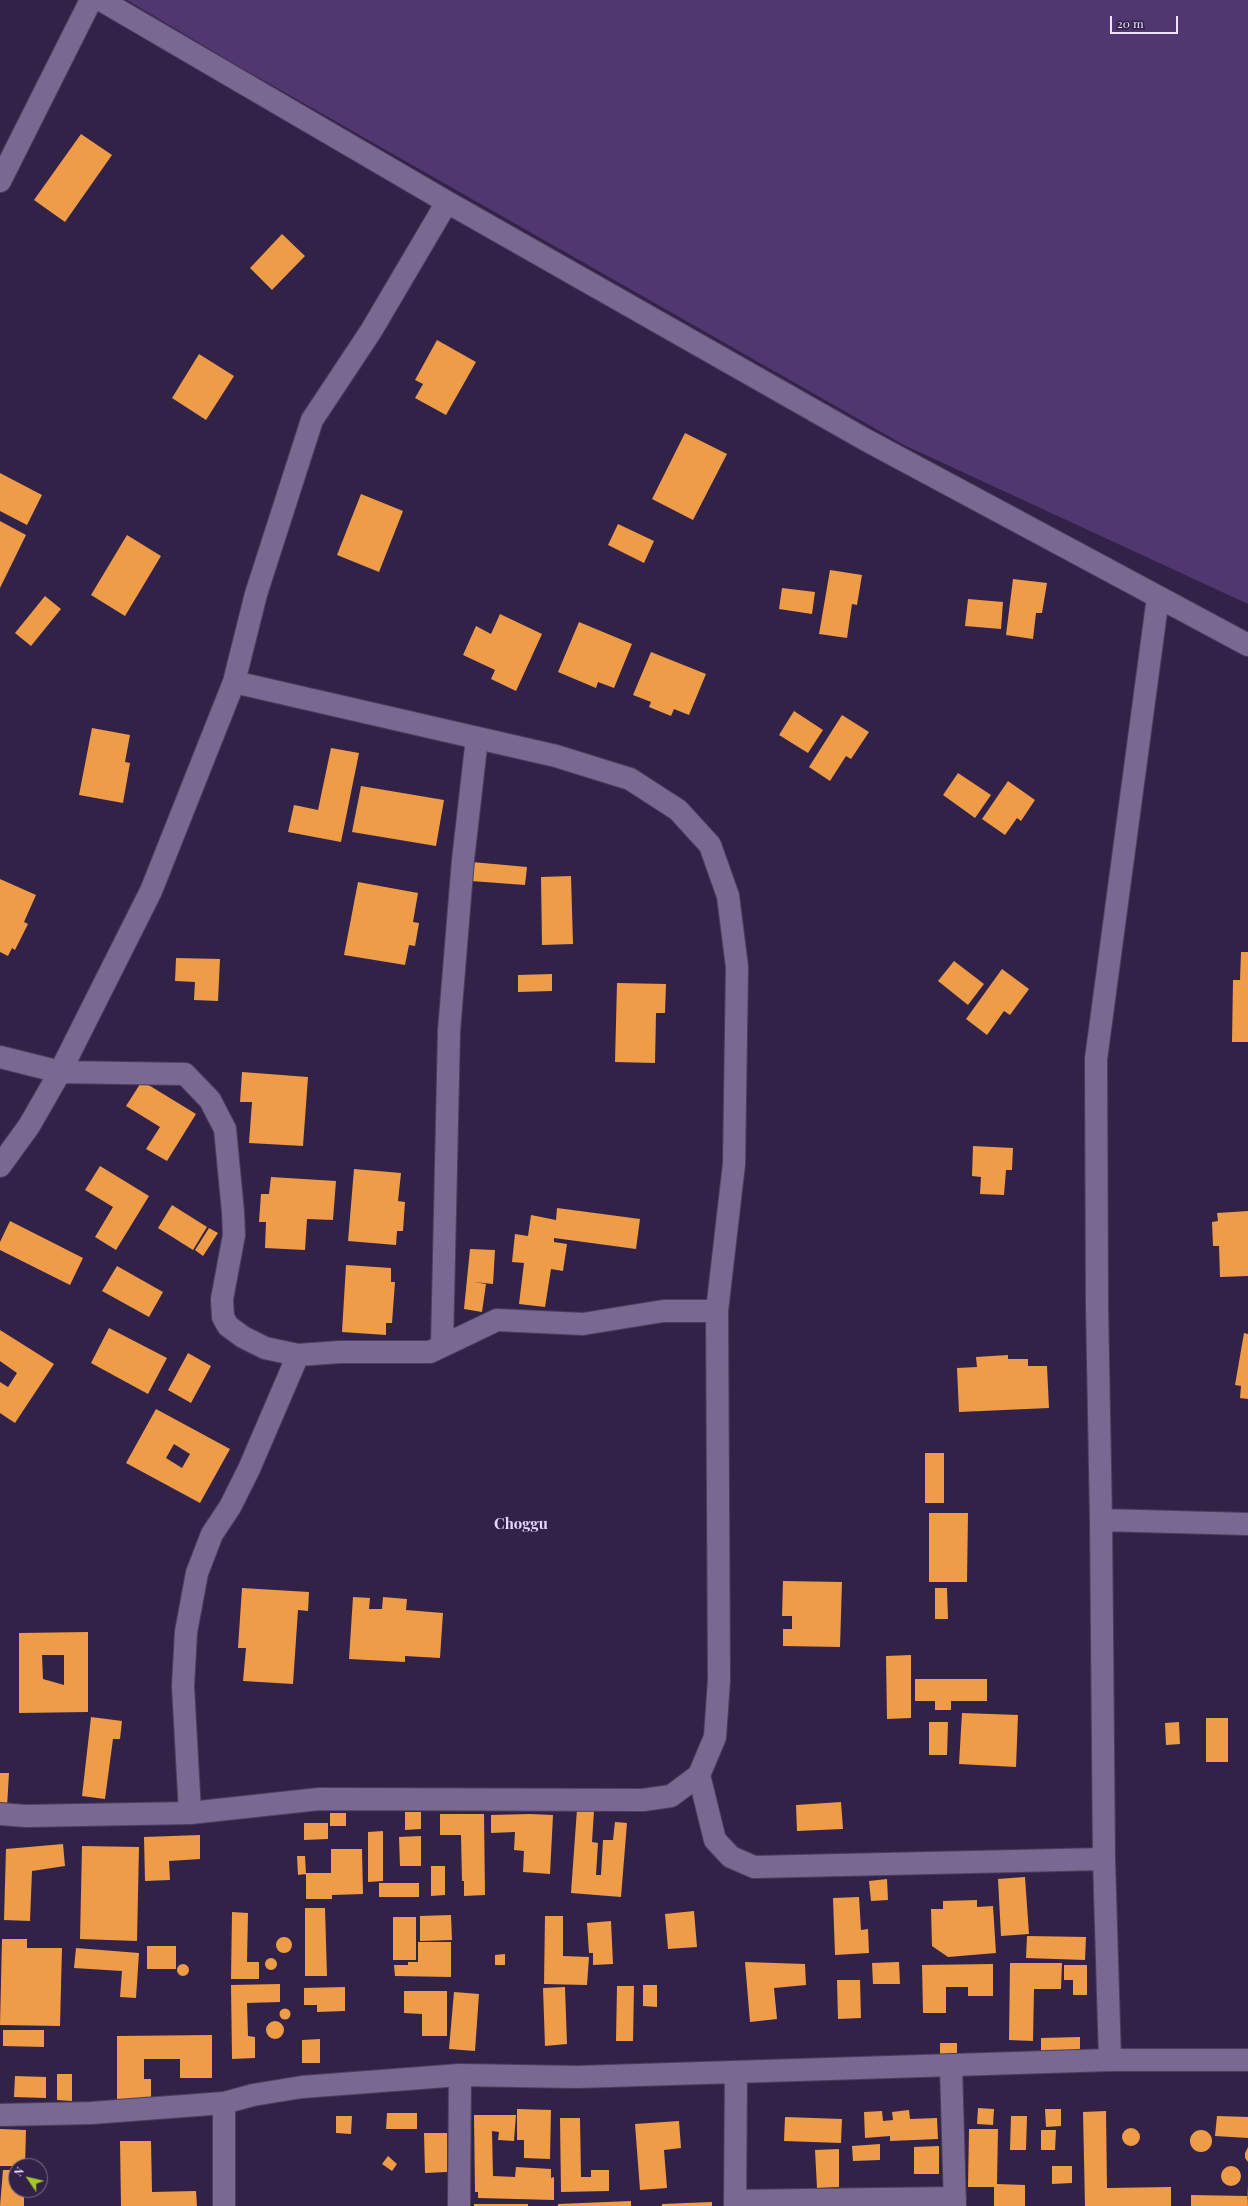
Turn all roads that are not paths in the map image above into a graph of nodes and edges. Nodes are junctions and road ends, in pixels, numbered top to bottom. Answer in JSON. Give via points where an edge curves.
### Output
{"nodes":[{"id":1,"x":91,"y":0,"type":"edge"},
{"id":2,"x":101,"y":0,"type":"edge"},
{"id":3,"x":0,"y":181,"type":"edge"},
{"id":4,"x":447,"y":202,"type":"junction"},
{"id":5,"x":1158,"y":598,"type":"junction"},
{"id":6,"x":1248,"y":646,"type":"edge"},
{"id":7,"x":234,"y":682,"type":"junction"},
{"id":8,"x":477,"y":738,"type":"junction"},
{"id":9,"x":0,"y":1057,"type":"edge"},
{"id":10,"x":60,"y":1072,"type":"junction"},
{"id":11,"x":0,"y":1166,"type":"edge"},
{"id":12,"x":717,"y":1311,"type":"junction"},
{"id":13,"x":442,"y":1346,"type":"junction"},
{"id":14,"x":298,"y":1355,"type":"junction"},
{"id":15,"x":1101,"y":1520,"type":"junction"},
{"id":16,"x":1248,"y":1524,"type":"edge"},
{"id":17,"x":699,"y":1775,"type":"junction"},
{"id":18,"x":190,"y":1813,"type":"junction"},
{"id":19,"x":0,"y":1814,"type":"edge"},
{"id":20,"x":1104,"y":1858,"type":"junction"},
{"id":21,"x":1110,"y":2060,"type":"junction"},
{"id":22,"x":1248,"y":2060,"type":"edge"},
{"id":23,"x":951,"y":2066,"type":"junction"},
{"id":24,"x":736,"y":2072,"type":"junction"},
{"id":25,"x":460,"y":2075,"type":"junction"},
{"id":26,"x":224,"y":2103,"type":"junction"},
{"id":27,"x":0,"y":2115,"type":"edge"},
{"id":28,"x":955,"y":2202,"type":"edge"},
{"id":29,"x":735,"y":2204,"type":"edge"},
{"id":30,"x":224,"y":2206,"type":"edge"},
{"id":31,"x":459,"y":2206,"type":"edge"}],
"edges":[{"from":1,"to":3,"type":"street"},
{"from":2,"to":4,"type":"street"},
{"from":4,"to":5,"type":"street","via":[[866,440]]},
{"from":4,"to":7,"type":"street","via":[[371,331],[312,420],[256,594]]},
{"from":5,"to":6,"type":"street"},
{"from":5,"to":15,"type":"street","via":[[1096,1059]]},
{"from":7,"to":8,"type":"street"},
{"from":7,"to":10,"type":"street","via":[[151,891]]},
{"from":8,"to":12,"type":"street","via":[[556,756],[630,779],[678,810],[710,845],[728,896],[737,967],[734,1164]]},
{"from":8,"to":13,"type":"street","via":[[463,860],[450,1031]]},
{"from":9,"to":10,"type":"street"},
{"from":10,"to":11,"type":"street","via":[[29,1126]]},
{"from":10,"to":14,"type":"street","via":[[185,1074],[210,1100],[224,1129],[233,1212],[234,1236],[222,1299],[223,1317],[228,1326],[264,1348]]},
{"from":12,"to":13,"type":"street","via":[[663,1311],[583,1324],[497,1320]]},
{"from":12,"to":17,"type":"street","via":[[719,1680],[715,1737]]},
{"from":13,"to":14,"type":"street","via":[[430,1352],[340,1352]]},
{"from":14,"to":18,"type":"street","via":[[249,1469],[230,1507],[212,1534],[198,1573],[186,1632],[183,1686]]},
{"from":15,"to":16,"type":"street"},
{"from":15,"to":20,"type":"street"},
{"from":17,"to":18,"type":"street","via":[[671,1796],[643,1800],[319,1799]]},
{"from":17,"to":20,"type":"street","via":[[715,1840],[731,1857],[754,1867]]},
{"from":18,"to":19,"type":"street","via":[[26,1816]]},
{"from":20,"to":21,"type":"street"},
{"from":21,"to":22,"type":"street"},
{"from":21,"to":23,"type":"street"},
{"from":23,"to":24,"type":"street"},
{"from":23,"to":28,"type":"street"},
{"from":24,"to":25,"type":"street","via":[[577,2077]]},
{"from":24,"to":29,"type":"street"},
{"from":25,"to":26,"type":"street","via":[[302,2087],[253,2095]]},
{"from":25,"to":31,"type":"street"},
{"from":26,"to":27,"type":"street","via":[[91,2114]]},
{"from":26,"to":30,"type":"street"},
{"from":28,"to":29,"type":"street"}]}
